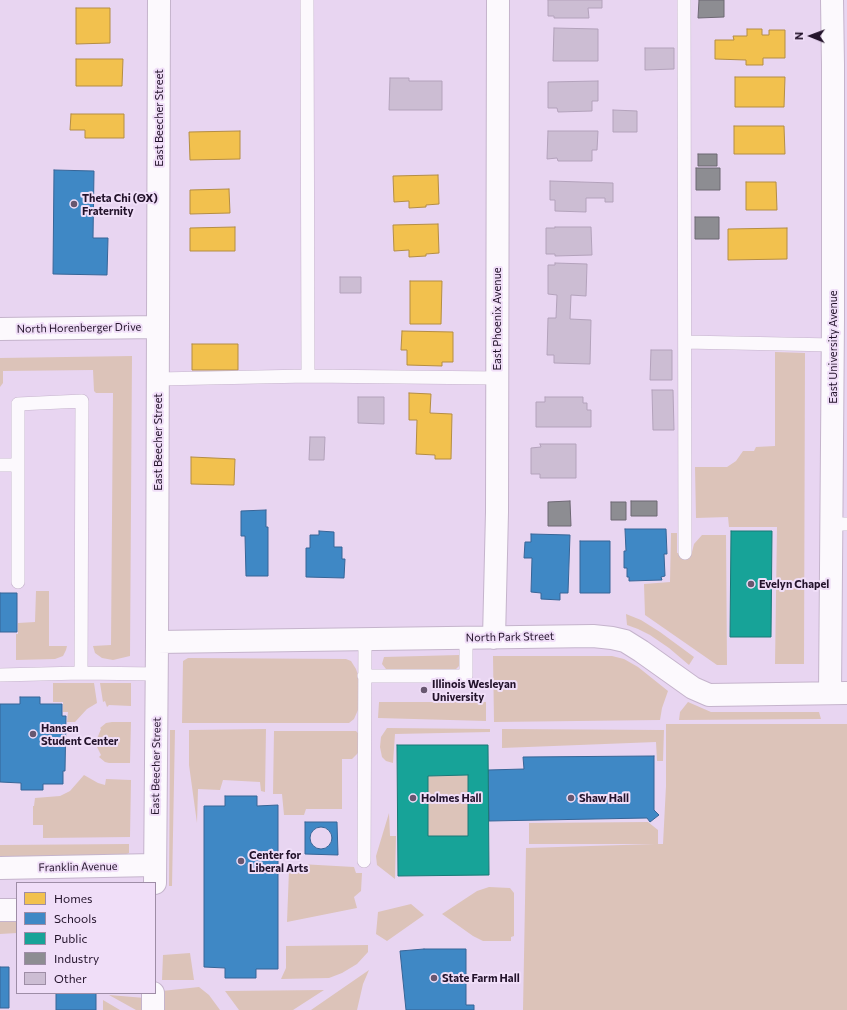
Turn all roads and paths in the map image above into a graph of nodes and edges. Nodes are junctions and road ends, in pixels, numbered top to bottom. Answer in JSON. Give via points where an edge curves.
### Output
{"nodes":[{"id":1,"x":159,"y":0,"type":"edge"},
{"id":2,"x":307,"y":0,"type":"edge"},
{"id":3,"x":498,"y":0,"type":"edge"},
{"id":4,"x":684,"y":0,"type":"edge"},
{"id":5,"x":832,"y":0,"type":"edge"},
{"id":6,"x":840,"y":152,"type":"edge"},
{"id":7,"x":157,"y":327,"type":"junction"},
{"id":8,"x":0,"y":329,"type":"edge"},
{"id":9,"x":685,"y":342,"type":"junction"},
{"id":10,"x":840,"y":344,"type":"edge"},
{"id":11,"x":308,"y":376,"type":"junction"},
{"id":12,"x":497,"y":378,"type":"junction"},
{"id":13,"x":158,"y":379,"type":"junction"},
{"id":14,"x":0,"y":465,"type":"edge"},
{"id":15,"x":18,"y":465,"type":"junction"},
{"id":16,"x":839,"y":524,"type":"edge"},
{"id":17,"x":685,"y":553,"type":"dead end"},
{"id":18,"x":18,"y":582,"type":"dead end"},
{"id":19,"x":466,"y":638,"type":"junction"},
{"id":20,"x":494,"y":638,"type":"junction"},
{"id":21,"x":364,"y":639,"type":"junction"},
{"id":22,"x":157,"y":642,"type":"junction"},
{"id":23,"x":81,"y":673,"type":"junction"},
{"id":24,"x":157,"y":674,"type":"junction"},
{"id":25,"x":0,"y":675,"type":"edge"},
{"id":26,"x":364,"y":676,"type":"junction"},
{"id":27,"x":839,"y":693,"type":"edge"},
{"id":28,"x":364,"y":861,"type":"dead end"},
{"id":29,"x":0,"y":868,"type":"edge"},
{"id":30,"x":155,"y":874,"type":"edge"},
{"id":31,"x":0,"y":910,"type":"edge"},
{"id":32,"x":16,"y":910,"type":"edge"},
{"id":33,"x":153,"y":994,"type":"edge"},
{"id":34,"x":153,"y":1010,"type":"edge"}],
"edges":[{"from":1,"to":7,"type":"street","name":"East Beecher Street"},
{"from":2,"to":11,"type":"lane"},
{"from":3,"to":12,"type":"street","name":"East Phoenix Avenue"},
{"from":4,"to":9,"type":"lane"},
{"from":5,"to":6,"type":"street","name":"East University Avenue"},
{"from":6,"to":10,"type":"street","name":"East University Avenue"},
{"from":7,"to":8,"type":"street","name":"North Horenberger Drive"},
{"from":7,"to":13,"type":"street","name":"East Beecher Street"},
{"from":9,"to":10,"type":"lane"},
{"from":9,"to":17,"type":"lane"},
{"from":10,"to":16,"type":"street","name":"East University Avenue"},
{"from":11,"to":12,"type":"lane"},
{"from":11,"to":13,"type":"lane"},
{"from":12,"to":20,"type":"street","name":"East Phoenix Avenue"},
{"from":13,"to":22,"type":"street","name":"East Beecher Street"},
{"from":14,"to":15,"type":"lane"},
{"from":15,"to":18,"type":"lane"},
{"from":15,"to":23,"type":"lane","via":[[18,404],[82,401]]},
{"from":16,"to":27,"type":"street","name":"East University Avenue"},
{"from":19,"to":20,"type":"street","name":"North Park Street"},
{"from":19,"to":21,"type":"street","name":"North Park Street"},
{"from":19,"to":26,"type":"lane","via":[[466,676]]},
{"from":20,"to":27,"type":"street","name":"North Park Street","via":[[593,636],[625,641],[693,688],[708,695]]},
{"from":21,"to":22,"type":"street","name":"North Park Street"},
{"from":21,"to":26,"type":"lane"},
{"from":22,"to":24,"type":"street","name":"East Beecher Street"},
{"from":23,"to":24,"type":"lane"},
{"from":23,"to":25,"type":"lane"},
{"from":24,"to":30,"type":"street","name":"East Beecher Street"},
{"from":26,"to":28,"type":"lane"},
{"from":29,"to":30,"type":"street","name":"Franklin Avenue"},
{"from":31,"to":32,"type":"street"},
{"from":33,"to":34,"type":"street"}]}
